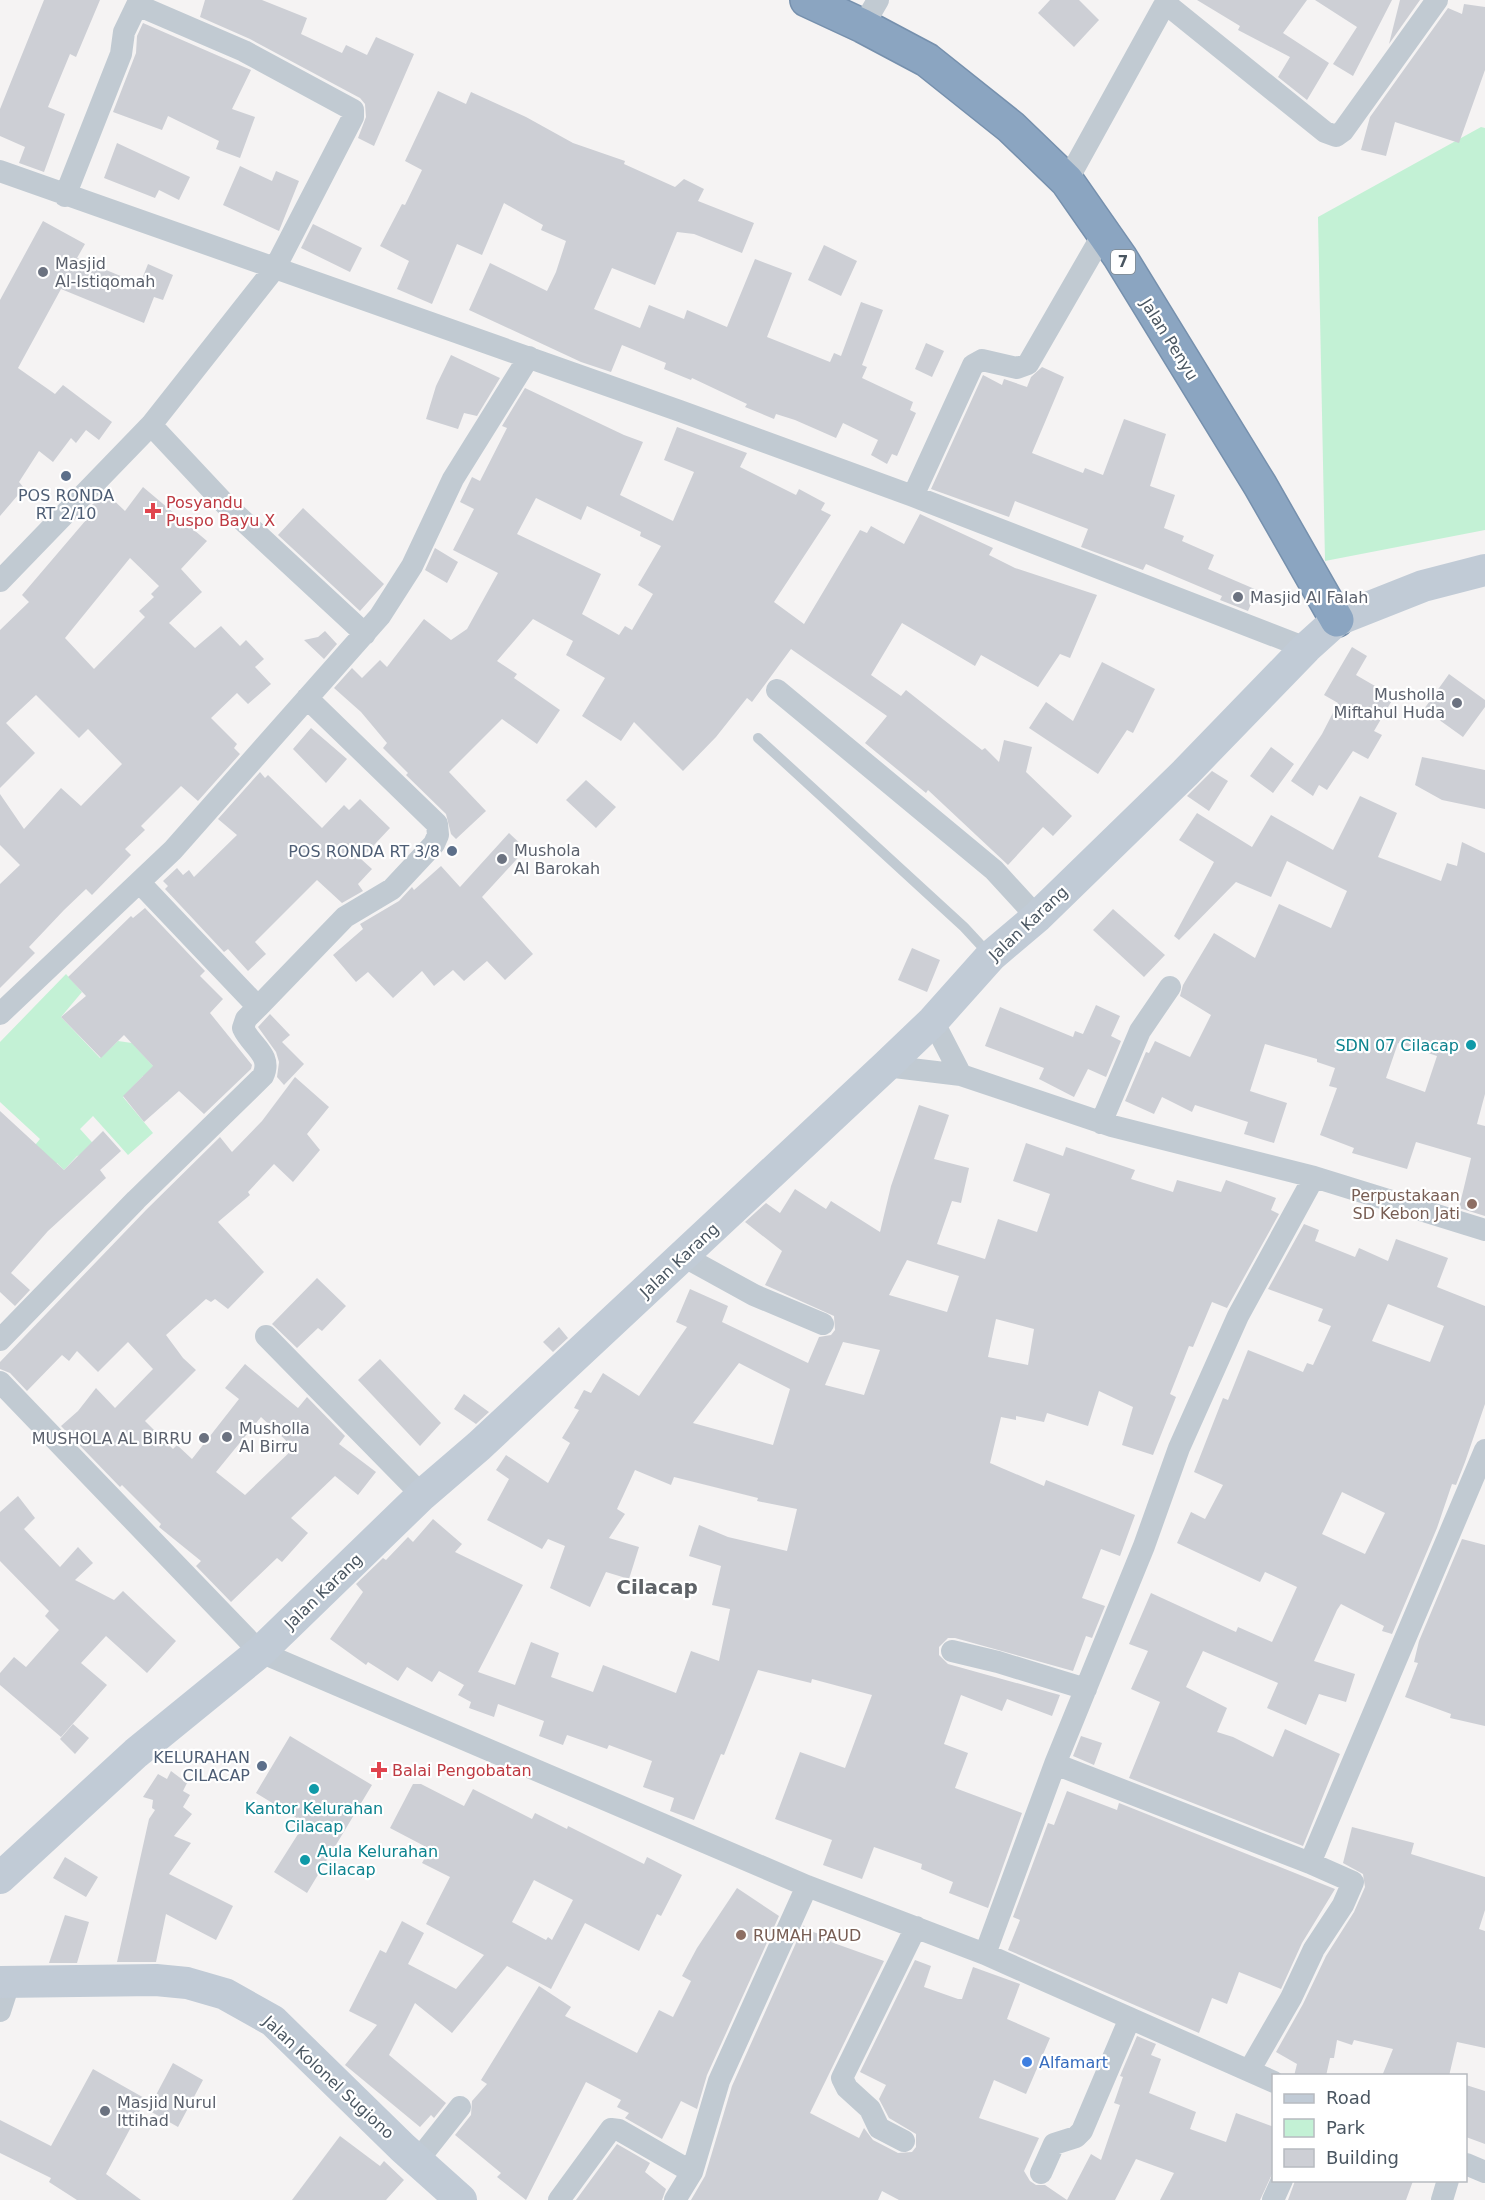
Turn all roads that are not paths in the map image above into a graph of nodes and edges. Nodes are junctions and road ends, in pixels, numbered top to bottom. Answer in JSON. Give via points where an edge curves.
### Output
{"nodes":[{"id":1,"x":807,"y":0,"type":"edge"},
{"id":2,"x":1437,"y":0,"type":"edge"},
{"id":3,"x":1166,"y":1,"type":"edge"},
{"id":4,"x":870,"y":13,"type":"edge"},
{"id":5,"x":0,"y":171,"type":"edge"},
{"id":6,"x":1067,"y":181,"type":"junction"},
{"id":7,"x":65,"y":196,"type":"junction"},
{"id":8,"x":1103,"y":234,"type":"junction"},
{"id":9,"x":275,"y":268,"type":"junction"},
{"id":10,"x":529,"y":357,"type":"junction"},
{"id":11,"x":151,"y":425,"type":"junction"},
{"id":12,"x":913,"y":496,"type":"junction"},
{"id":13,"x":1485,"y":570,"type":"edge"},
{"id":14,"x":0,"y":581,"type":"edge"},
{"id":15,"x":1337,"y":620,"type":"junction"},
{"id":16,"x":365,"y":634,"type":"junction"},
{"id":17,"x":1306,"y":648,"type":"junction"},
{"id":18,"x":777,"y":690,"type":"dead end"},
{"id":19,"x":307,"y":698,"type":"junction"},
{"id":20,"x":758,"y":738,"type":"dead end"},
{"id":21,"x":140,"y":883,"type":"junction"},
{"id":22,"x":1037,"y":917,"type":"junction"},
{"id":23,"x":991,"y":956,"type":"junction"},
{"id":24,"x":1170,"y":987,"type":"dead end"},
{"id":25,"x":258,"y":1007,"type":"junction"},
{"id":26,"x":0,"y":1014,"type":"edge"},
{"id":27,"x":933,"y":1021,"type":"junction"},
{"id":28,"x":886,"y":1066,"type":"junction"},
{"id":29,"x":961,"y":1075,"type":"junction"},
{"id":30,"x":1101,"y":1123,"type":"junction"},
{"id":31,"x":1314,"y":1177,"type":"junction"},
{"id":32,"x":1485,"y":1230,"type":"edge"},
{"id":33,"x":683,"y":1256,"type":"junction"},
{"id":34,"x":823,"y":1324,"type":"dead end"},
{"id":35,"x":266,"y":1336,"type":"dead end"},
{"id":36,"x":0,"y":1340,"type":"edge"},
{"id":37,"x":0,"y":1382,"type":"edge"},
{"id":38,"x":1485,"y":1450,"type":"edge"},
{"id":39,"x":1478,"y":1481,"type":"edge"},
{"id":40,"x":422,"y":1495,"type":"junction"},
{"id":41,"x":952,"y":1651,"type":"dead end"},
{"id":42,"x":260,"y":1652,"type":"junction"},
{"id":43,"x":1086,"y":1689,"type":"junction"},
{"id":44,"x":1055,"y":1764,"type":"junction"},
{"id":45,"x":1310,"y":1863,"type":"junction"},
{"id":46,"x":0,"y":1878,"type":"edge"},
{"id":47,"x":807,"y":1886,"type":"junction"},
{"id":48,"x":916,"y":1927,"type":"junction"},
{"id":49,"x":985,"y":1954,"type":"junction"},
{"id":50,"x":5,"y":1981,"type":"edge"},
{"id":51,"x":0,"y":2011,"type":"edge"},
{"id":52,"x":1130,"y":2018,"type":"junction"},
{"id":53,"x":1250,"y":2071,"type":"junction"},
{"id":54,"x":1272,"y":2081,"type":"edge"},
{"id":55,"x":460,"y":2107,"type":"dead end"},
{"id":56,"x":904,"y":2141,"type":"dead end"},
{"id":57,"x":418,"y":2160,"type":"junction"},
{"id":58,"x":1467,"y":2164,"type":"edge"},
{"id":59,"x":692,"y":2172,"type":"junction"},
{"id":60,"x":1485,"y":2172,"type":"edge"},
{"id":61,"x":1041,"y":2173,"type":"dead end"},
{"id":62,"x":1282,"y":2182,"type":"edge"},
{"id":63,"x":1448,"y":2182,"type":"edge"},
{"id":64,"x":462,"y":2200,"type":"edge"},
{"id":65,"x":559,"y":2200,"type":"edge"},
{"id":66,"x":675,"y":2200,"type":"edge"},
{"id":67,"x":1273,"y":2200,"type":"edge"},
{"id":68,"x":1442,"y":2200,"type":"edge"}],
"edges":[{"from":1,"to":4,"type":"highway","name":"Jalan Penyu","number":"7"},
{"from":2,"to":3,"type":"street","via":[[1376,88],[1336,136],[1325,132]]},
{"from":3,"to":6,"type":"street"},
{"from":4,"to":6,"type":"highway","name":"Jalan Penyu","number":"7","via":[[1011,127]]},
{"from":5,"to":7,"type":"street"},
{"from":6,"to":8,"type":"highway","name":"Jalan Penyu","number":"7"},
{"from":7,"to":9,"type":"street"},
{"from":7,"to":9,"type":"street","via":[[121,54],[124,32],[136,5],[141,5],[244,51],[353,111]]},
{"from":8,"to":12,"type":"street","via":[[1028,364],[1017,368],[982,360],[973,365]]},
{"from":8,"to":15,"type":"highway","name":"Jalan Penyu","number":"7","via":[[1260,485]]},
{"from":9,"to":10,"type":"street"},
{"from":9,"to":11,"type":"street"},
{"from":10,"to":12,"type":"street"},
{"from":10,"to":16,"type":"street","via":[[453,479],[412,566]]},
{"from":11,"to":14,"type":"street"},
{"from":11,"to":16,"type":"street","via":[[226,505]]},
{"from":12,"to":17,"type":"street"},
{"from":13,"to":15,"type":"main road","via":[[1423,586]]},
{"from":15,"to":17,"type":"main road","name":"Jalan Karang"},
{"from":16,"to":19,"type":"street"},
{"from":17,"to":22,"type":"main road","name":"Jalan Karang"},
{"from":18,"to":22,"type":"street","via":[[994,870]]},
{"from":19,"to":21,"type":"street"},
{"from":19,"to":25,"type":"street","via":[[434,820],[438,835],[392,889],[345,917]]},
{"from":20,"to":23,"type":"lane"},
{"from":21,"to":25,"type":"street"},
{"from":21,"to":26,"type":"street"},
{"from":22,"to":23,"type":"main road","name":"Jalan Karang"},
{"from":23,"to":27,"type":"main road","name":"Jalan Karang"},
{"from":24,"to":30,"type":"street","via":[[1140,1031]]},
{"from":25,"to":36,"type":"street","via":[[243,1028],[265,1058],[263,1076]]},
{"from":27,"to":28,"type":"main road","name":"Jalan Karang"},
{"from":27,"to":29,"type":"street"},
{"from":28,"to":29,"type":"street"},
{"from":28,"to":33,"type":"main road","name":"Jalan Karang"},
{"from":29,"to":30,"type":"street"},
{"from":30,"to":31,"type":"street"},
{"from":31,"to":32,"type":"street"},
{"from":31,"to":43,"type":"street","via":[[1215,1364]]},
{"from":33,"to":34,"type":"street","via":[[754,1295]]},
{"from":33,"to":40,"type":"main road","name":"Jalan Karang"},
{"from":35,"to":40,"type":"street"},
{"from":37,"to":42,"type":"street"},
{"from":38,"to":39,"type":"street"},
{"from":39,"to":45,"type":"street"},
{"from":40,"to":42,"type":"main road","name":"Jalan Karang"},
{"from":41,"to":43,"type":"street"},
{"from":42,"to":46,"type":"main road","name":"Jalan Karang","via":[[135,1753]]},
{"from":42,"to":47,"type":"street"},
{"from":43,"to":44,"type":"street"},
{"from":44,"to":45,"type":"street"},
{"from":44,"to":49,"type":"street"},
{"from":45,"to":53,"type":"street","via":[[1353,1882]]},
{"from":47,"to":48,"type":"street"},
{"from":47,"to":59,"type":"street","via":[[719,2081]]},
{"from":48,"to":49,"type":"street"},
{"from":48,"to":56,"type":"street","via":[[842,2079],[870,2109],[879,2128]]},
{"from":49,"to":52,"type":"street"},
{"from":50,"to":51,"type":"street"},
{"from":50,"to":57,"type":"main road","name":"Jalan Kolonel Sugiono","via":[[156,1980],[187,1983],[225,1994],[273,2021]]},
{"from":52,"to":53,"type":"street"},
{"from":52,"to":61,"type":"street","via":[[1082,2131],[1054,2144]]},
{"from":53,"to":54,"type":"street"},
{"from":55,"to":57,"type":"street"},
{"from":57,"to":64,"type":"main road","name":"Jalan Kolonel Sugiono"},
{"from":58,"to":60,"type":"street"},
{"from":59,"to":65,"type":"street","via":[[611,2129]]},
{"from":59,"to":66,"type":"street"},
{"from":62,"to":67,"type":"street"},
{"from":63,"to":68,"type":"street"}]}
